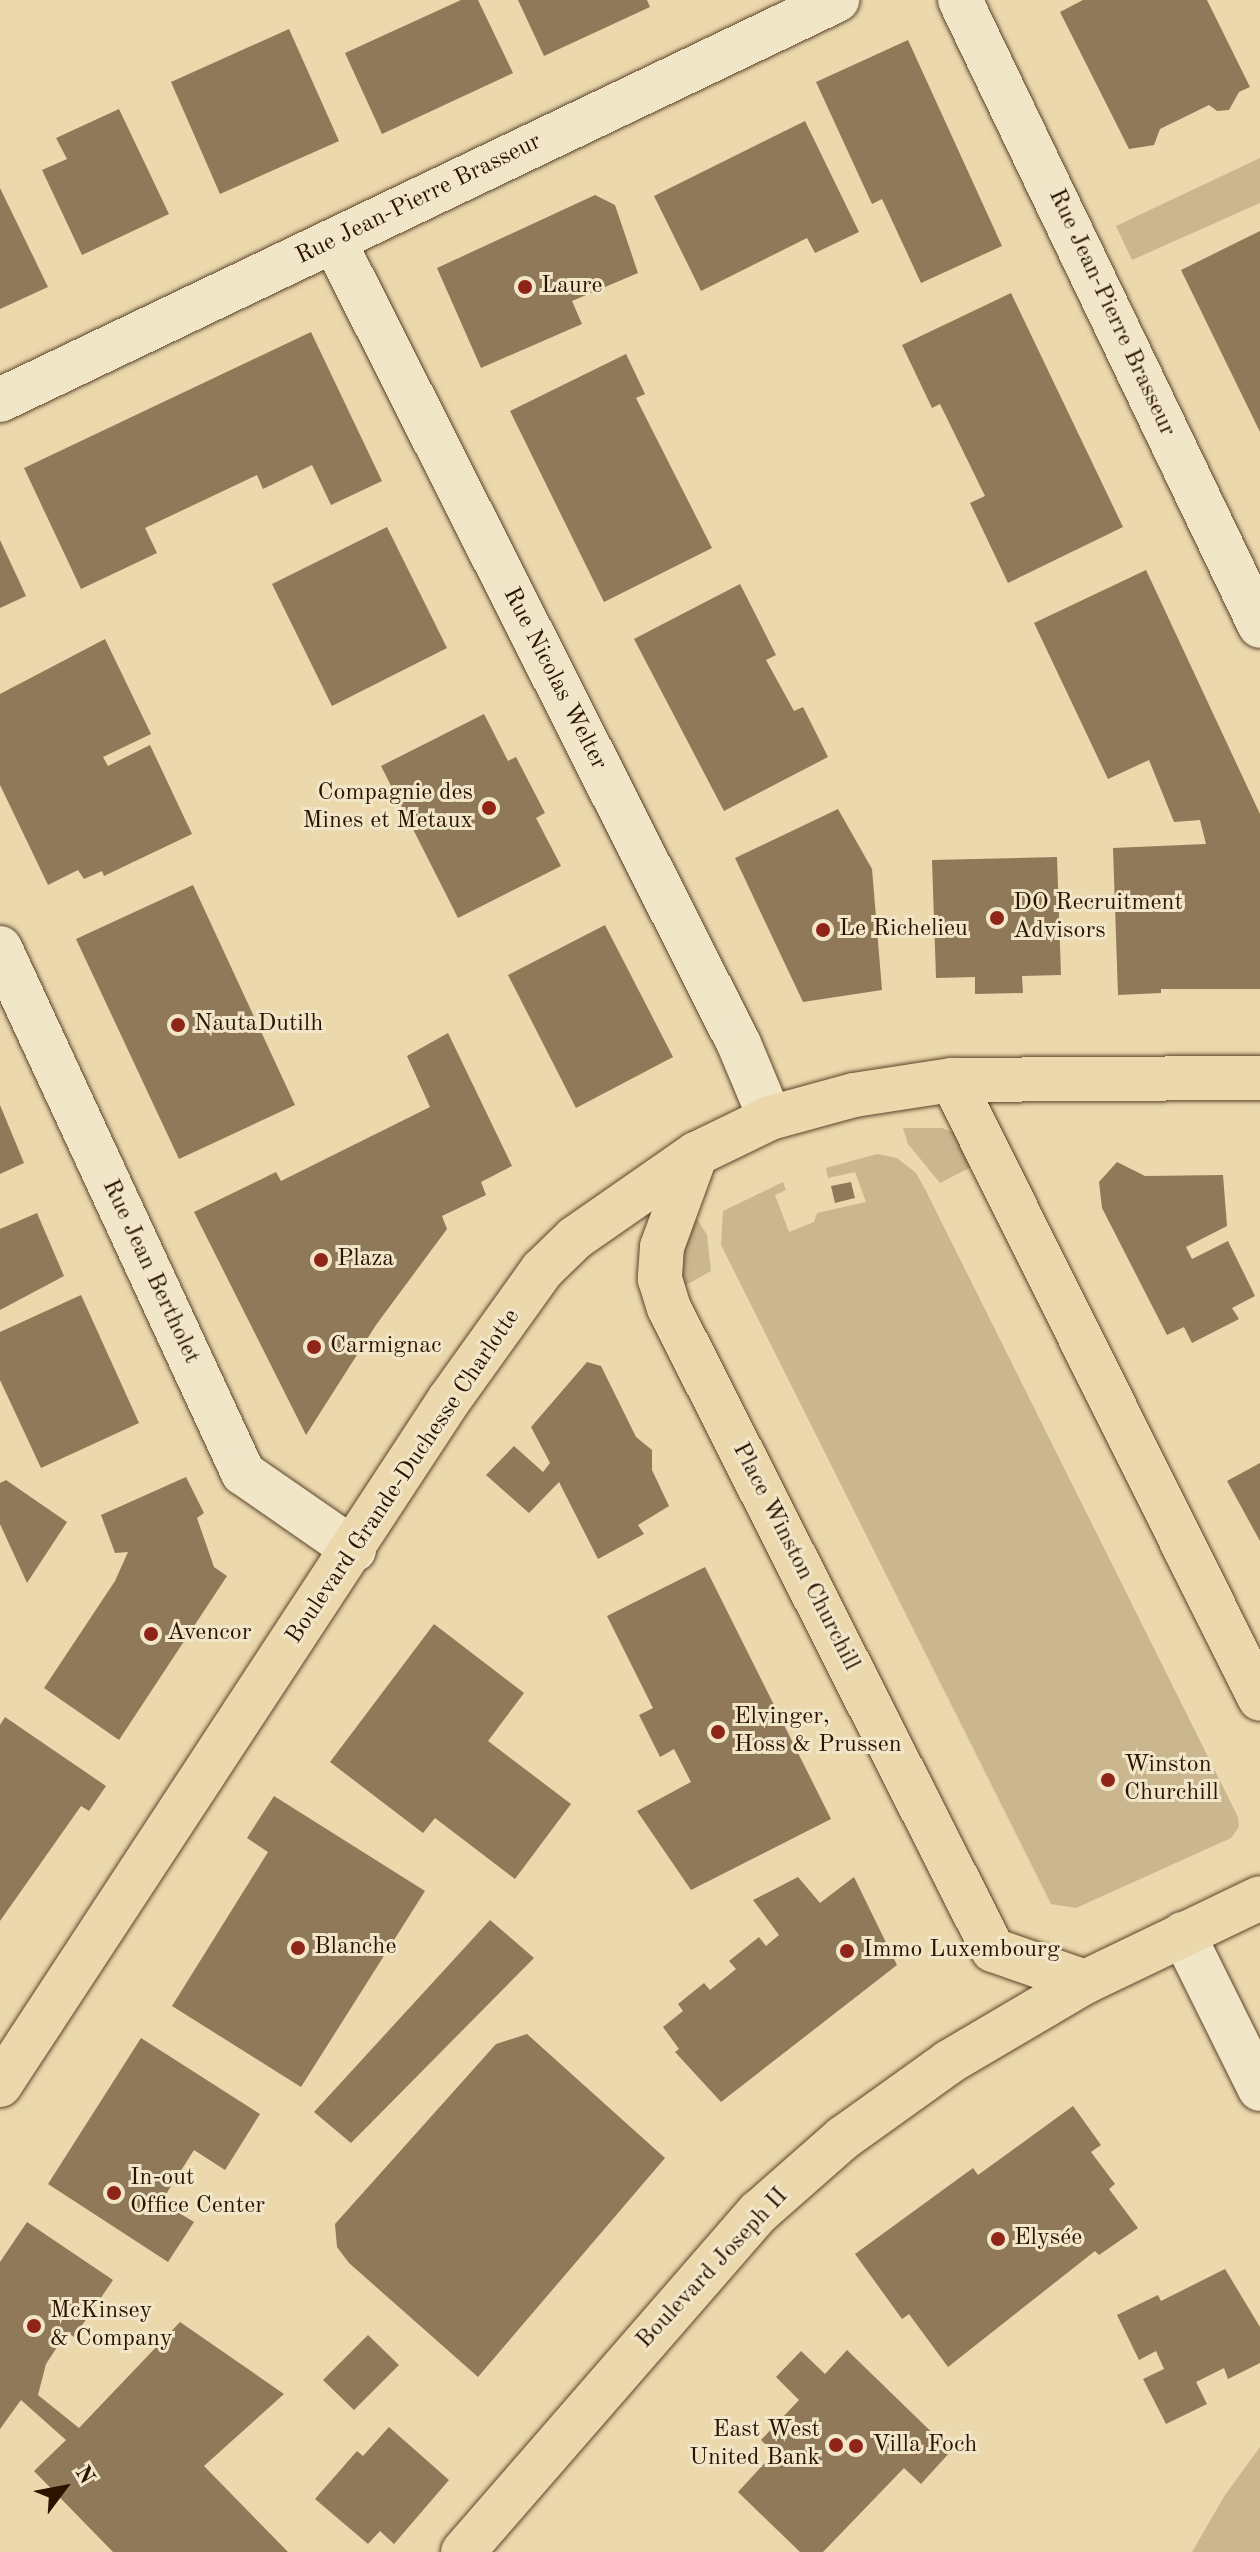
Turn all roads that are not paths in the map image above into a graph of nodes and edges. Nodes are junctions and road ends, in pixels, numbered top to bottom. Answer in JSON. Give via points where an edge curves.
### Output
{"nodes":[{"id":1,"x":837,"y":0,"type":"edge"},
{"id":2,"x":960,"y":0,"type":"edge"},
{"id":3,"x":334,"y":241,"type":"junction"},
{"id":4,"x":0,"y":400,"type":"edge"},
{"id":5,"x":1260,"y":626,"type":"edge"},
{"id":6,"x":0,"y":948,"type":"edge"},
{"id":7,"x":1260,"y":1078,"type":"edge"},
{"id":8,"x":952,"y":1080,"type":"junction"},
{"id":9,"x":770,"y":1118,"type":"junction"},
{"id":10,"x":696,"y":1154,"type":"junction"},
{"id":11,"x":354,"y":1550,"type":"junction"},
{"id":12,"x":1260,"y":1699,"type":"edge"},
{"id":13,"x":1260,"y":1898,"type":"edge"},
{"id":14,"x":1183,"y":1934,"type":"junction"},
{"id":15,"x":1085,"y":1982,"type":"junction"},
{"id":16,"x":0,"y":2085,"type":"edge"},
{"id":17,"x":1260,"y":2089,"type":"edge"},
{"id":18,"x":463,"y":2552,"type":"edge"}],
"edges":[{"from":1,"to":3,"type":"street","name":"Rue Jean-Pierre Brasseur"},
{"from":2,"to":5,"type":"street","name":"Rue Jean-Pierre Brasseur"},
{"from":3,"to":4,"type":"street","name":"Rue Jean-Pierre Brasseur"},
{"from":3,"to":9,"type":"street","name":"Rue Nicolas Welter","via":[[739,1044]]},
{"from":6,"to":11,"type":"street","name":"Rue Jean Bertholet","via":[[243,1473]]},
{"from":7,"to":8,"type":"main road","name":"Boulevard Grande-Duchesse Charlotte"},
{"from":8,"to":9,"type":"main road","name":"Boulevard Grande-Duchesse Charlotte","via":[[854,1095]]},
{"from":8,"to":12,"type":"main road"},
{"from":9,"to":10,"type":"main road","name":"Boulevard Grande-Duchesse Charlotte"},
{"from":10,"to":11,"type":"main road","name":"Boulevard Grande-Duchesse Charlotte","via":[[575,1238],[542,1270],[449,1400]]},
{"from":10,"to":15,"type":"main road","name":"Place Winston Churchill","via":[[662,1247],[660,1279],[669,1308],[993,1950]]},
{"from":11,"to":16,"type":"main road","name":"Boulevard Grande-Duchesse Charlotte"},
{"from":13,"to":14,"type":"main road","name":"Boulevard Joseph II"},
{"from":14,"to":15,"type":"main road","name":"Boulevard Joseph II"},
{"from":14,"to":17,"type":"street"},
{"from":15,"to":18,"type":"main road","name":"Boulevard Joseph II","via":[[949,2062],[843,2138],[759,2212]]}]}
